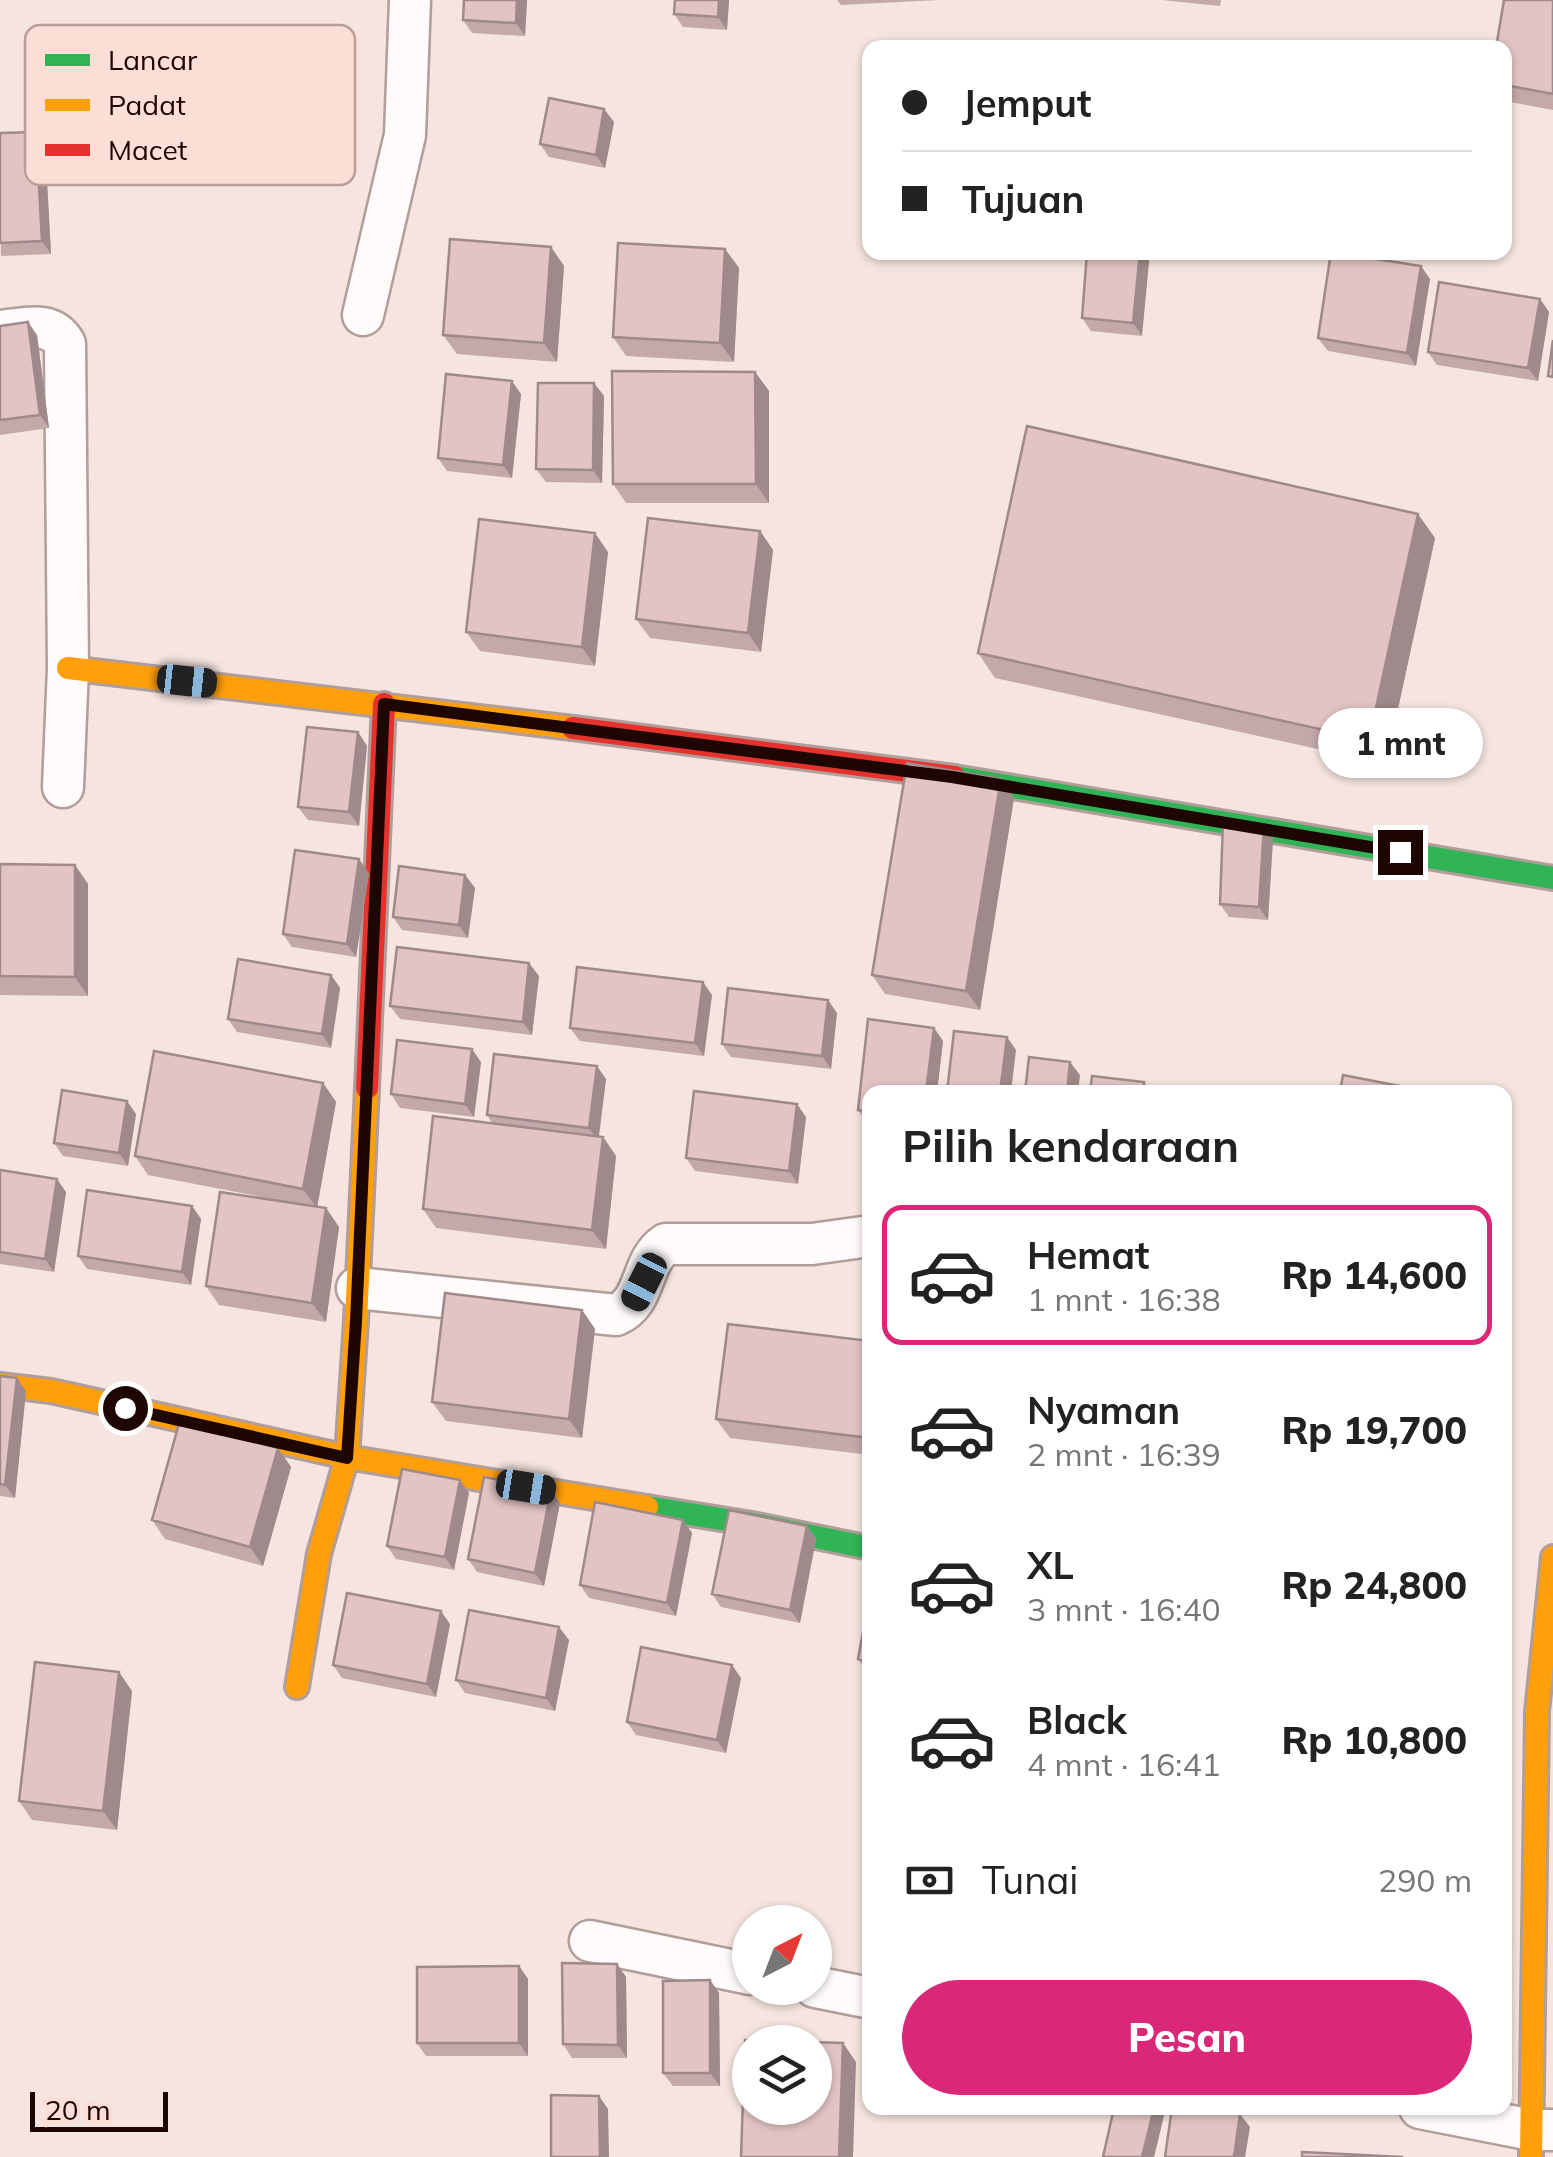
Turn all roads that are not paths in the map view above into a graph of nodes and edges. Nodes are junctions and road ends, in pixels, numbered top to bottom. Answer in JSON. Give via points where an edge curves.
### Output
{"nodes":[{"id":1,"x":410,"y":0,"type":"edge"},
{"id":2,"x":363,"y":315,"type":"dead end"},
{"id":3,"x":0,"y":331,"type":"edge"},
{"id":4,"x":68,"y":668,"type":"junction"},
{"id":5,"x":384,"y":704,"type":"junction"},
{"id":6,"x":63,"y":787,"type":"dead end"},
{"id":7,"x":1553,"y":878,"type":"edge"},
{"id":8,"x":862,"y":1237,"type":"edge"},
{"id":9,"x":358,"y":1288,"type":"junction"},
{"id":10,"x":0,"y":1385,"type":"edge"},
{"id":11,"x":347,"y":1458,"type":"junction"},
{"id":12,"x":862,"y":1546,"type":"edge"},
{"id":13,"x":1553,"y":1557,"type":"edge"},
{"id":14,"x":297,"y":1687,"type":"dead end"},
{"id":15,"x":1521,"y":1708,"type":"edge"},
{"id":16,"x":590,"y":1942,"type":"dead end"},
{"id":17,"x":732,"y":1970,"type":"edge"},
{"id":18,"x":832,"y":1990,"type":"edge"},
{"id":19,"x":862,"y":1996,"type":"edge"},
{"id":20,"x":1447,"y":2115,"type":"edge"},
{"id":21,"x":1539,"y":2139,"type":"edge"}],
"edges":[{"from":1,"to":2,"type":"street","via":[[405,136]]},
{"from":3,"to":4,"type":"street","via":[[48,327],[65,344]]},
{"from":4,"to":5,"type":"main road"},
{"from":4,"to":6,"type":"street"},
{"from":5,"to":7,"type":"main road","via":[[952,777]]},
{"from":5,"to":9,"type":"main road"},
{"from":8,"to":9,"type":"street","via":[[812,1244],[666,1244],[652,1258],[633,1302],[616,1315]]},
{"from":9,"to":11,"type":"main road"},
{"from":10,"to":11,"type":"main road"},
{"from":11,"to":12,"type":"main road"},
{"from":11,"to":14,"type":"main road","via":[[319,1554]]},
{"from":13,"to":15,"type":"main road"},
{"from":15,"to":21,"type":"main road"},
{"from":16,"to":17,"type":"street"},
{"from":18,"to":19,"type":"street"},
{"from":20,"to":21,"type":"street"}]}
